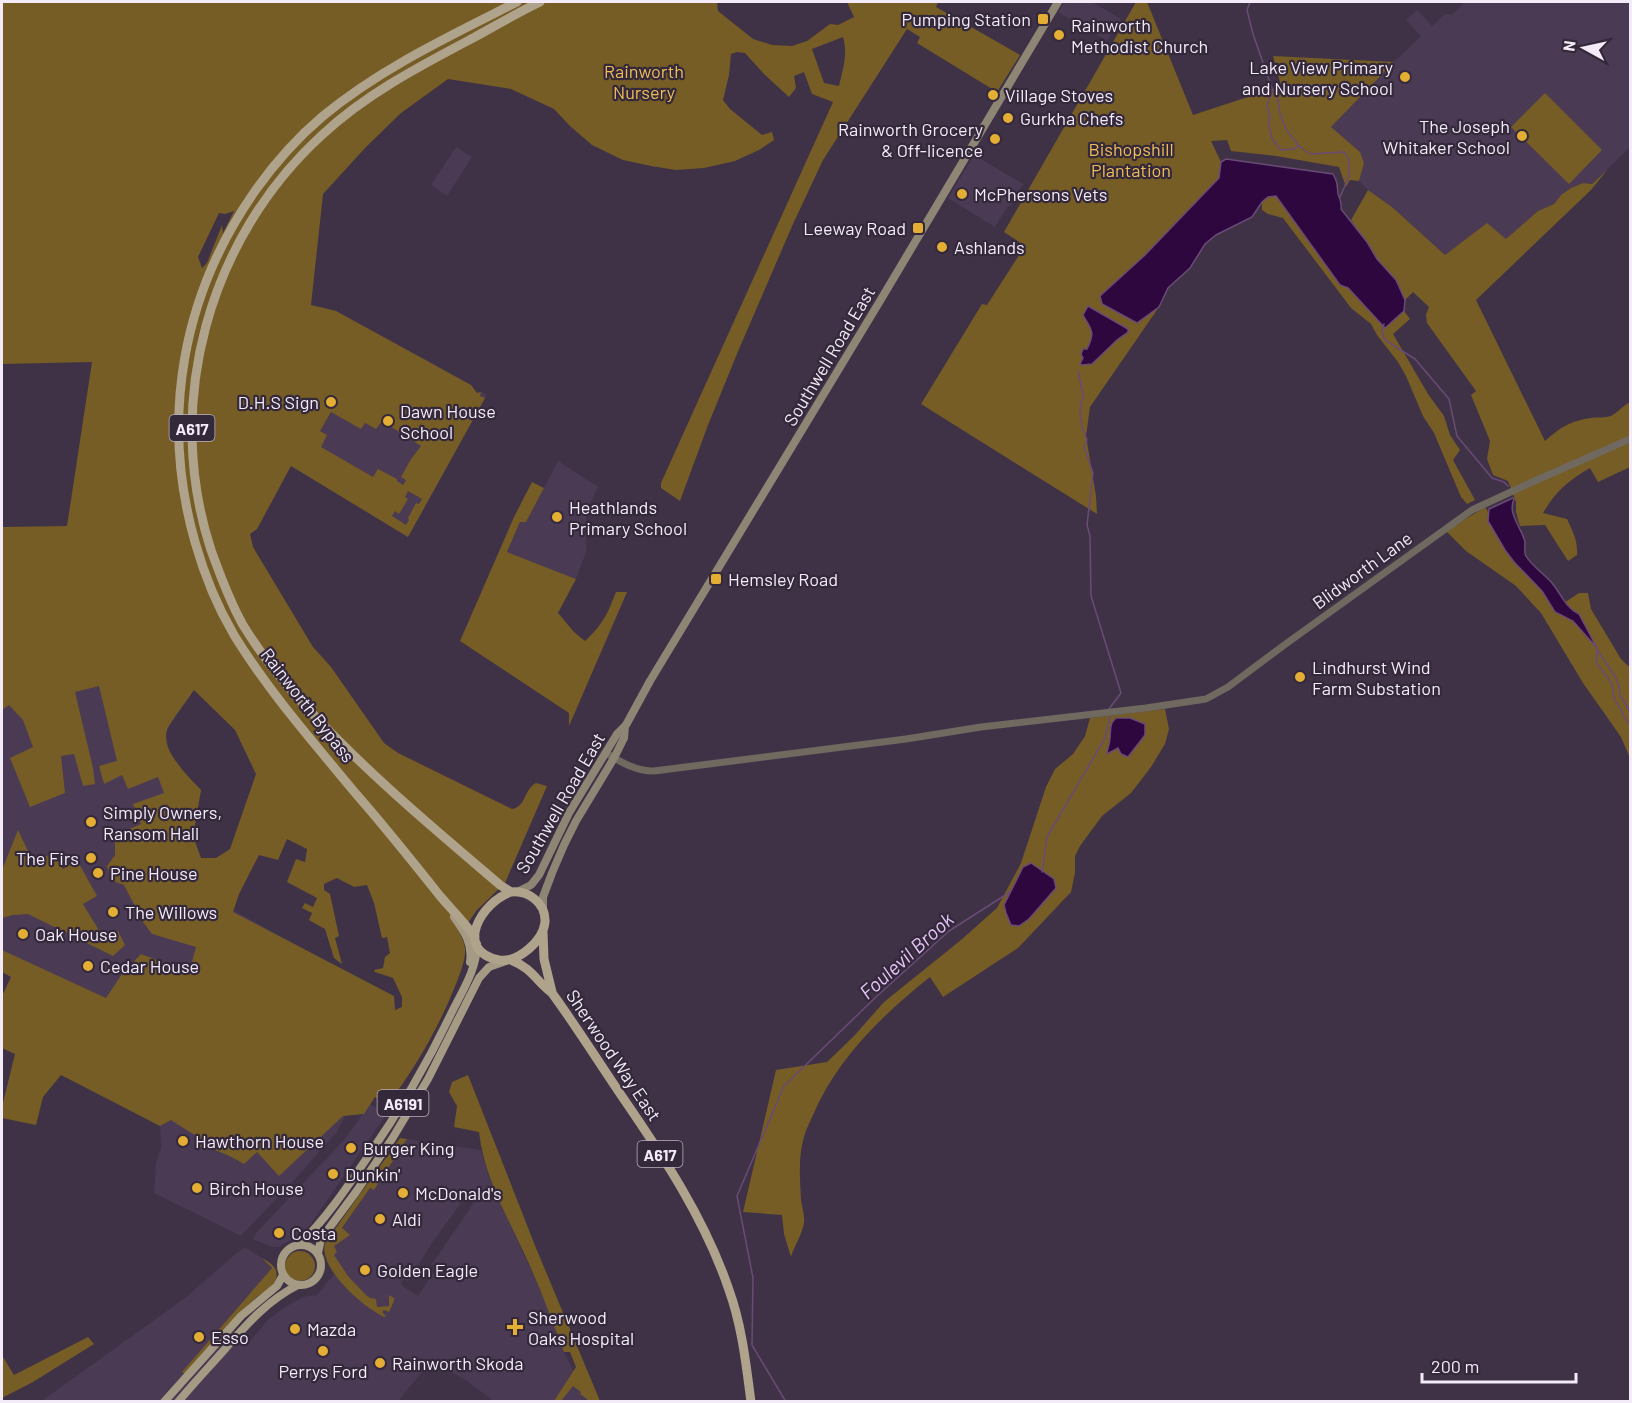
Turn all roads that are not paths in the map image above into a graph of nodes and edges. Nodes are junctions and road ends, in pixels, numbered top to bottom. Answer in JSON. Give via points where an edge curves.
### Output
{"nodes":[{"id":1,"x":517,"y":2,"type":"edge"},
{"id":2,"x":540,"y":2,"type":"edge"},
{"id":3,"x":1058,"y":2,"type":"edge"},
{"id":4,"x":1630,"y":439,"type":"edge"},
{"id":5,"x":626,"y":725,"type":"junction"},
{"id":6,"x":606,"y":753,"type":"junction"},
{"id":7,"x":614,"y":758,"type":"junction"},
{"id":8,"x":514,"y":892,"type":"junction"},
{"id":9,"x":441,"y":898,"type":"junction"},
{"id":10,"x":543,"y":911,"type":"junction"},
{"id":11,"x":544,"y":923,"type":"junction"},
{"id":12,"x":476,"y":940,"type":"junction"},
{"id":13,"x":509,"y":960,"type":"junction"},
{"id":14,"x":552,"y":993,"type":"junction"},
{"id":15,"x":461,"y":994,"type":"junction"},
{"id":16,"x":299,"y":1245,"type":"junction"},
{"id":17,"x":318,"y":1253,"type":"junction"},
{"id":18,"x":283,"y":1275,"type":"junction"},
{"id":19,"x":298,"y":1285,"type":"junction"},
{"id":20,"x":164,"y":1401,"type":"edge"},
{"id":21,"x":178,"y":1401,"type":"edge"},
{"id":22,"x":751,"y":1401,"type":"edge"}],
"edges":[{"from":1,"to":9,"type":"highway","name":"Rainworth Bypass","number":"A617","via":[[408,58],[346,98],[280,158],[234,222],[209,273],[186,349],[179,402],[181,477],[191,527],[208,583],[233,632],[270,690]]},
{"from":2,"to":8,"type":"highway","name":"Rainworth Bypass","number":"A617","via":[[381,90],[322,135],[268,194],[219,282],[208,313],[200,347],[191,441],[204,528],[220,575],[243,624],[282,681],[404,802],[500,885]]},
{"from":3,"to":5,"type":"main road","name":"Southwell Road East"},
{"from":4,"to":7,"type":"street","name":"Blidworth Lane","via":[[1473,510],[1206,699],[654,771],[634,768]]},
{"from":5,"to":6,"type":"main road","name":"Southwell Road East"},
{"from":5,"to":7,"type":"main road","name":"Southwell Road East"},
{"from":6,"to":7,"type":"street","name":"Blidworth Lane"},
{"from":6,"to":8,"type":"main road","name":"Southwell Road East","via":[[535,880]]},
{"from":7,"to":10,"type":"main road","name":"Southwell Road East","via":[[564,845],[543,897]]},
{"from":8,"to":10,"type":"highway","via":[[531,896]]},
{"from":8,"to":12,"type":"highway","via":[[486,909],[475,927]]},
{"from":9,"to":12,"type":"highway","name":"Rainworth Bypass","number":"A617"},
{"from":9,"to":15,"type":"main road","via":[[471,948]]},
{"from":10,"to":11,"type":"highway"},
{"from":11,"to":13,"type":"highway","via":[[534,943]]},
{"from":11,"to":14,"type":"highway","name":"Sherwood Way East","number":"A617","via":[[543,951]]},
{"from":12,"to":13,"type":"highway","via":[[480,950],[488,955]]},
{"from":12,"to":15,"type":"main road","number":"A6191","via":[[476,962]]},
{"from":13,"to":14,"type":"highway","name":"Sherwood Way East","number":"A617","via":[[528,968]]},
{"from":13,"to":17,"type":"main road","number":"A6191","via":[[489,967],[479,978],[428,1079],[392,1139],[321,1239]]},
{"from":14,"to":22,"type":"highway","name":"Sherwood Way East","number":"A617","via":[[651,1138],[707,1236],[730,1293],[743,1343]]},
{"from":15,"to":16,"type":"main road","number":"A6191","via":[[397,1114],[334,1204]]},
{"from":16,"to":17,"type":"main road","via":[[310,1246]]},
{"from":16,"to":18,"type":"main road","via":[[284,1253]]},
{"from":17,"to":19,"type":"main road","via":[[320,1273],[312,1282]]},
{"from":18,"to":19,"type":"main road"},
{"from":18,"to":20,"type":"main road","via":[[277,1286],[241,1316]]},
{"from":19,"to":21,"type":"main road","via":[[268,1303]]}]}
